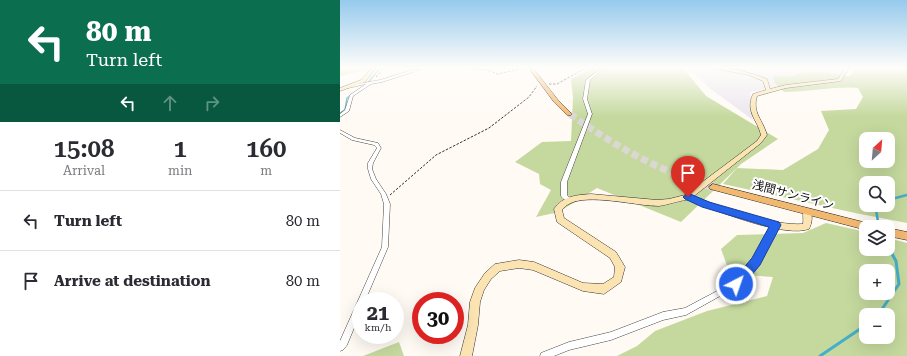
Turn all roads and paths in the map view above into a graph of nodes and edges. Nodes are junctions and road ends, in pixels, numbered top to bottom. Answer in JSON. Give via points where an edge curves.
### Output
{"nodes":[{"id":1,"x":355,"y":85,"type":"edge"},
{"id":2,"x":361,"y":85,"type":"edge"},
{"id":3,"x":368,"y":85,"type":"edge"},
{"id":4,"x":538,"y":85,"type":"edge"},
{"id":5,"x":543,"y":85,"type":"edge"},
{"id":6,"x":588,"y":85,"type":"edge"},
{"id":7,"x":766,"y":85,"type":"edge"},
{"id":8,"x":806,"y":85,"type":"edge"},
{"id":9,"x":348,"y":87,"type":"junction"},
{"id":10,"x":340,"y":90,"type":"edge"},
{"id":11,"x":768,"y":90,"type":"junction"},
{"id":12,"x":569,"y":114,"type":"tunnel mouth"},
{"id":13,"x":340,"y":116,"type":"edge"},
{"id":14,"x":340,"y":131,"type":"edge"},
{"id":15,"x":713,"y":187,"type":"tunnel mouth"},
{"id":16,"x":688,"y":197,"type":"junction"},
{"id":17,"x":386,"y":198,"type":"junction"},
{"id":18,"x":570,"y":200,"type":"junction"},
{"id":19,"x":807,"y":212,"type":"junction"},
{"id":20,"x":775,"y":225,"type":"junction"},
{"id":21,"x":859,"y":225,"type":"edge"},
{"id":22,"x":895,"y":233,"type":"edge"},
{"id":23,"x":907,"y":236,"type":"edge"},
{"id":24,"x":340,"y":347,"type":"edge"},
{"id":25,"x":466,"y":356,"type":"edge"},
{"id":26,"x":544,"y":356,"type":"edge"}],
"edges":[{"from":1,"to":9,"type":"main road"},
{"from":2,"to":9,"type":"street"},
{"from":3,"to":13,"type":"street","via":[[351,96],[347,111]]},
{"from":4,"to":17,"type":"path","via":[[533,93],[510,113],[488,128],[436,155]]},
{"from":5,"to":12,"type":"main road"},
{"from":6,"to":18,"type":"street","via":[[586,99],[590,114],[564,182],[564,196]]},
{"from":7,"to":11,"type":"main road"},
{"from":8,"to":11,"type":"main road"},
{"from":9,"to":10,"type":"main road"},
{"from":11,"to":16,"type":"main road","via":[[754,95],[752,103],[752,111],[764,130],[759,142]]},
{"from":14,"to":17,"type":"street","via":[[376,144],[379,148],[370,164],[370,170]]},
{"from":15,"to":19,"type":"main road","name":"浅間サンライン"},
{"from":16,"to":18,"type":"main road","via":[[658,203],[587,197]]},
{"from":16,"to":20,"type":"main road","via":[[706,205]]},
{"from":17,"to":24,"type":"street","via":[[385,247]]},
{"from":18,"to":25,"type":"main road","via":[[558,209],[560,220],[613,255],[620,267],[618,279],[604,289],[583,287],[534,266],[519,264],[498,267],[480,288],[475,302]]},
{"from":19,"to":20,"type":"main road","via":[[806,227]]},
{"from":19,"to":21,"type":"main road","name":"浅間サンライン"},
{"from":20,"to":26,"type":"street","via":[[756,262],[730,288],[686,311],[663,316],[611,336],[569,346]]},
{"from":22,"to":23,"type":"main road"}]}
